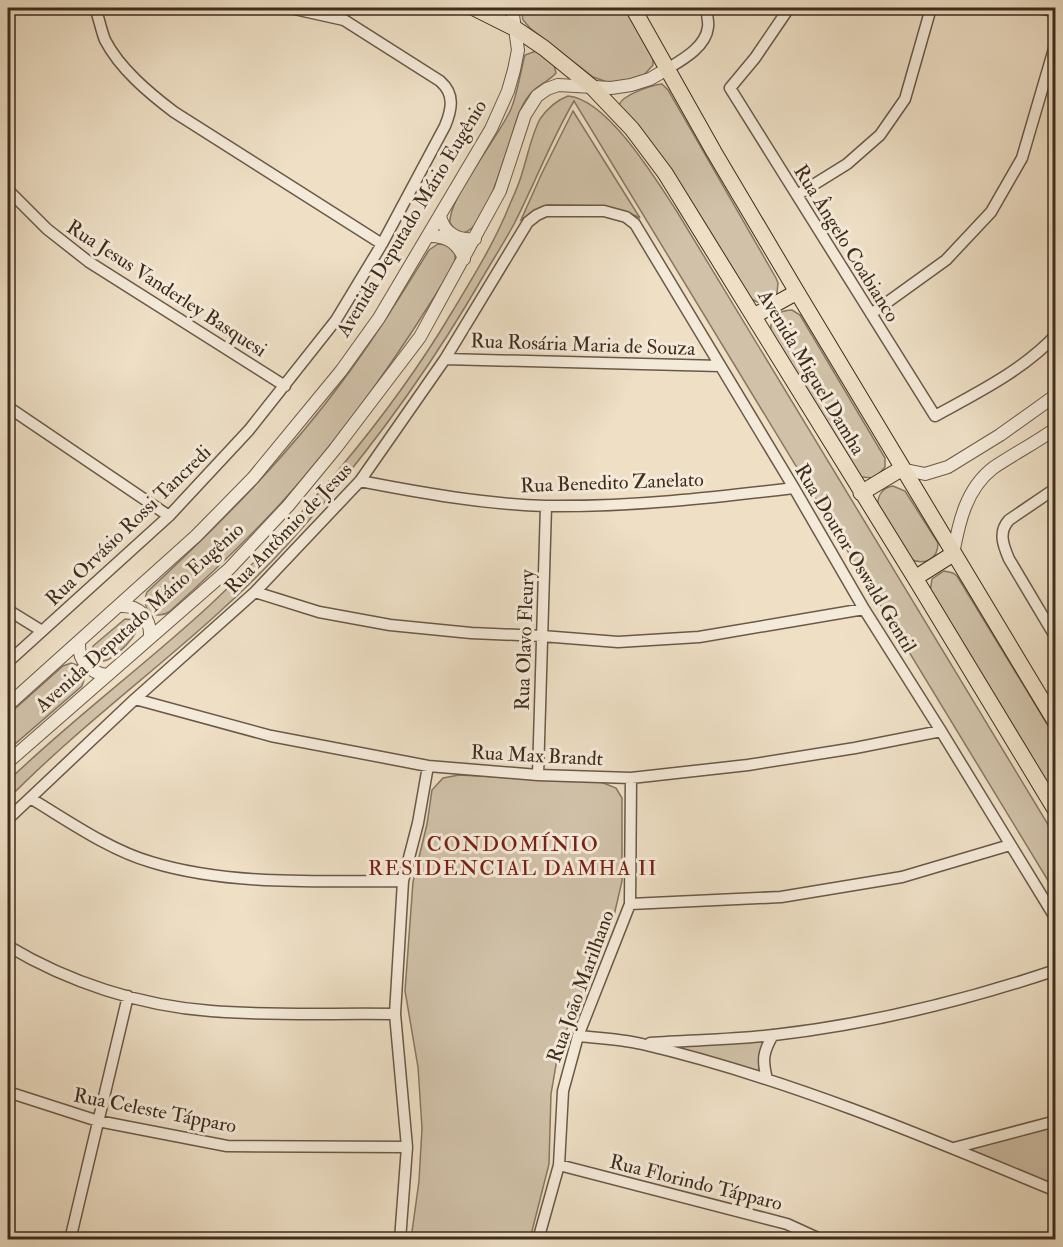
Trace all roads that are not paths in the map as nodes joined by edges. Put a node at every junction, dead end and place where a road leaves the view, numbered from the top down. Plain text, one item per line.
1 (95, 8) edge
2 (290, 8) edge
3 (474, 8) edge
4 (512, 8) edge
5 (633, 8) edge
6 (707, 8) edge
7 (789, 8) edge
8 (931, 8) edge
9 (1040, 8) edge
10 (1056, 12) edge
11 (516, 29) junction
12 (1056, 42) edge
13 (667, 69) junction
14 (591, 87) junction
15 (8, 190) edge
16 (797, 195) junction
17 (537, 215) joint
18 (440, 216) junction
19 (428, 236) junction
20 (475, 239) junction
21 (382, 244) junction
22 (464, 259) junction
23 (797, 292) junction
24 (871, 314) junction
25 (754, 316) junction
26 (1056, 335) edge
27 (445, 359) junction
28 (720, 366) junction
29 (285, 386) junction
30 (1056, 395) edge
31 (8, 407) edge
32 (1056, 428) edge
33 (901, 469) junction
34 (360, 481) junction
35 (794, 488) junction
36 (1056, 489) edge
37 (861, 494) junction
38 (546, 506) junction
39 (169, 516) junction
40 (953, 554) junction
41 (915, 578) junction
42 (255, 592) junction
43 (120, 606) junction
44 (864, 609) junction
45 (8, 610) edge
46 (42, 631) junction
47 (542, 636) junction
48 (150, 637) junction
49 (1056, 638) edge
50 (79, 642) junction
51 (8, 662) edge
52 (107, 675) junction
53 (135, 699) junction
54 (8, 705) edge
55 (1056, 723) edge
56 (941, 731) junction
57 (8, 762) edge
58 (428, 766) junction
59 (538, 775) junction
60 (631, 778) junction
61 (30, 798) junction
62 (1056, 811) edge
63 (8, 819) edge
64 (1010, 845) junction
65 (403, 881) junction
66 (630, 904) junction
67 (1056, 919) edge
68 (8, 946) edge
69 (1056, 970) edge
70 (128, 996) junction
71 (395, 1014) junction
72 (774, 1035) junction
73 (578, 1036) junction
74 (640, 1043) junction
75 (767, 1079) junction
76 (8, 1092) edge
77 (99, 1121) junction
78 (1056, 1121) edge
79 (407, 1147) junction
80 (954, 1148) junction
81 (559, 1165) junction
82 (1056, 1191) edge
83 (8, 1237) edge
84 (16, 1239) edge
85 (70, 1239) edge
86 (400, 1239) edge
87 (538, 1239) edge
88 (822, 1239) edge

1 - 21 street
2 - 21 street, Rua Orvásio Rossi Tancredi
3 - 11 main road, Avenida Miguel Damha
4 - 11 street, Avenida Deputado Mário Eugênio
5 - 13 main road, Avenida Miguel Damha
6 - 13 street
7 - 16 street, Rua Ângelo Coabianco
8 - 16 street
9 - 10 street
11 - 14 main road, Avenida Miguel Damha
11 - 18 street, Avenida Deputado Mário Eugênio
12 - 24 street
13 - 14 street, Avenida Deputado Mário Eugênio
13 - 23 main road, Avenida Miguel Damha
14 - 20 street, Avenida Deputado Mário Eugênio
14 - 25 main road, Avenida Miguel Damha
15 - 29 street, Rua Jesus Vanderley Basquesi
16 - 24 street, Rua Ângelo Coabianco
17 - 27 street, Rua Antômio de Jesus
17 - 28 street, Rua Doutor Oswald Gentil
18 - 19 street, Avenida Deputado Mário Eugênio
18 - 20 street
19 - 22 street
19 - 43 street, Avenida Deputado Mário Eugênio
20 - 22 street, Avenida Deputado Mário Eugênio
21 - 29 street, Rua Orvásio Rossi Tancredi
22 - 48 street, Avenida Deputado Mário Eugênio
23 - 25 main road
23 - 33 main road, Avenida Miguel Damha
24 - 26 street, Rua Ângelo Coabianco
25 - 37 main road, Avenida Miguel Damha
27 - 28 street, Rua Rosária Maria de Souza
27 - 34 street, Rua Antômio de Jesus
28 - 35 street, Rua Doutor Oswald Gentil
29 - 39 street, Rua Orvásio Rossi Tancredi
30 - 33 street
31 - 39 street
32 - 40 street
33 - 37 main road
33 - 40 main road, Avenida Miguel Damha
34 - 38 street, Rua Benedito Zanelato
34 - 42 street, Rua Antômio de Jesus
35 - 38 street, Rua Benedito Zanelato
35 - 44 street, Rua Doutor Oswald Gentil
36 - 49 street
37 - 41 main road, Avenida Miguel Damha
38 - 47 street, Rua Olavo Fleury
39 - 46 street, Rua Orvásio Rossi Tancredi
40 - 41 main road
40 - 55 main road, Avenida Miguel Damha
41 - 62 main road, Avenida Miguel Damha
42 - 47 street
42 - 53 street, Rua Antômio de Jesus
43 - 48 street
43 - 50 street, Avenida Deputado Mário Eugênio
44 - 47 street
44 - 56 street, Rua Doutor Oswald Gentil
45 - 46 street
46 - 51 street, Rua Orvásio Rossi Tancredi
47 - 59 street, Rua Olavo Fleury
48 - 52 street, Avenida Deputado Mário Eugênio
50 - 52 street
50 - 54 street, Avenida Deputado Mário Eugênio
52 - 57 street, Avenida Deputado Mário Eugênio
53 - 58 street, Rua Max Brandt
53 - 61 street, Rua Antômio de Jesus
56 - 60 street, Rua Max Brandt
56 - 64 street, Rua Doutor Oswald Gentil
58 - 59 street, Rua Max Brandt
58 - 65 street
59 - 60 street, Rua Max Brandt
60 - 66 street, Rua João Marilhano
61 - 63 street, Rua Antômio de Jesus
61 - 65 street
64 - 66 street
64 - 67 street, Rua Doutor Oswald Gentil
65 - 71 street
66 - 73 street, Rua João Marilhano
68 - 70 street
69 - 72 street
70 - 71 street
70 - 77 street
71 - 79 street
72 - 74 street
72 - 75 street
73 - 74 street
73 - 81 street, Rua João Marilhano
74 - 75 street
75 - 80 street
76 - 77 street, Rua Celeste Tápparo
77 - 79 street, Rua Celeste Tápparo
77 - 85 street
78 - 80 street
79 - 86 street
80 - 82 street
81 - 87 street, Rua João Marilhano
81 - 88 street, Rua Florindo Tápparo
83 - 84 street

